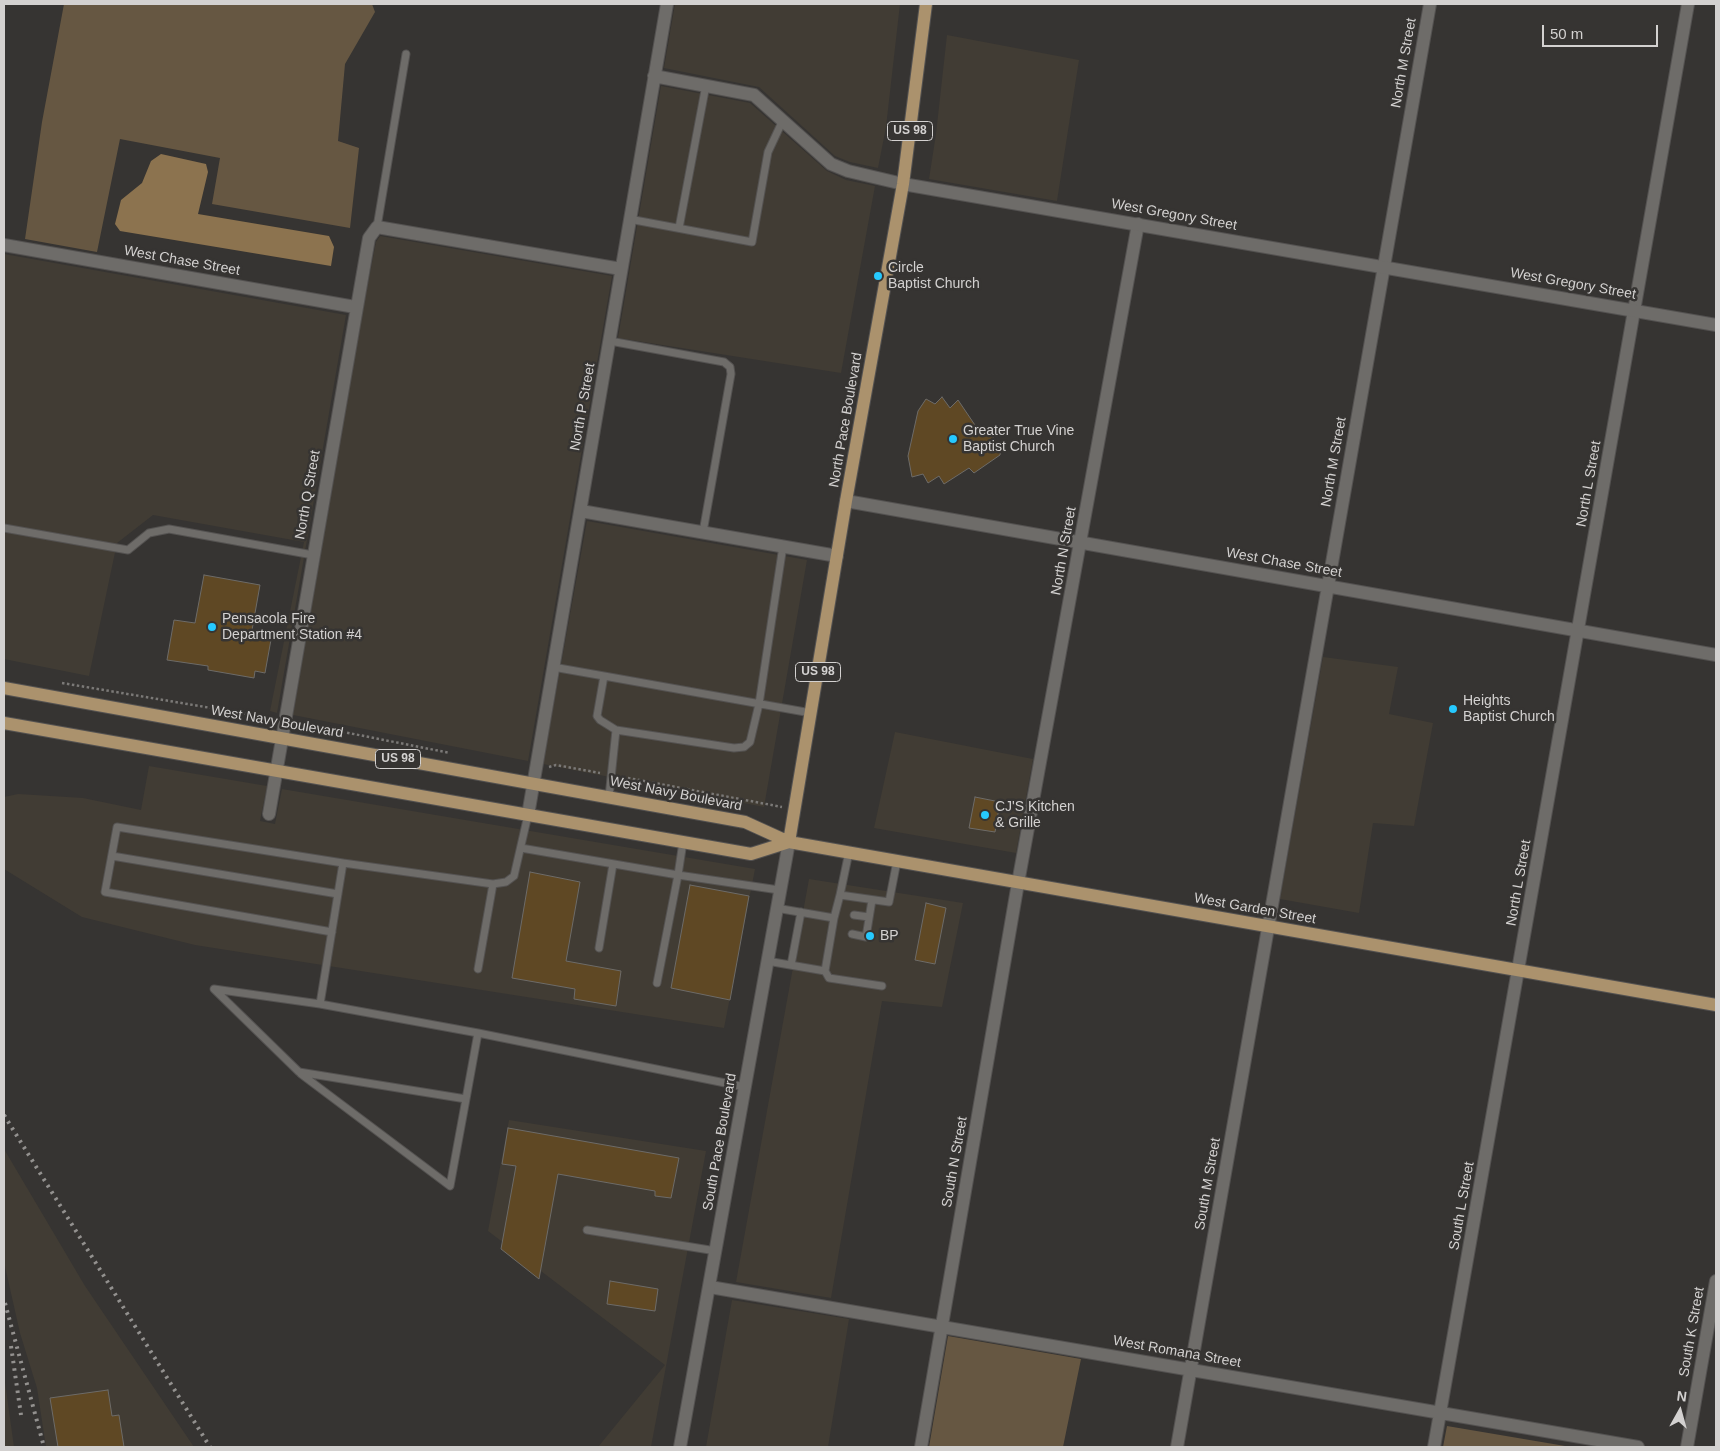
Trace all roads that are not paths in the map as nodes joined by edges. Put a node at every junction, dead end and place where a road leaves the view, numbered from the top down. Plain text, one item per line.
1 (667, 4) edge
2 (926, 4) edge
3 (1430, 4) edge
4 (1688, 4) edge
5 (406, 54) dead end
6 (654, 76) junction
7 (706, 85) junction
8 (783, 120) junction
9 (903, 184) junction
10 (630, 219) junction
11 (1138, 224) junction
12 (377, 227) junction
13 (678, 228) junction
14 (4, 245) edge
15 (1384, 266) junction
16 (621, 269) junction
17 (355, 307) junction
18 (1635, 310) junction
19 (1716, 324) edge
20 (610, 341) junction
21 (846, 501) junction
22 (581, 511) junction
23 (4, 528) edge
24 (703, 532) junction
25 (1080, 543) junction
26 (783, 546) junction
27 (312, 555) junction
28 (837, 556) junction
29 (1328, 586) junction
30 (1579, 630) junction
31 (1716, 655) edge
32 (553, 667) junction
33 (604, 676) junction
34 (4, 688) edge
35 (759, 704) junction
36 (811, 713) junction
37 (4, 723) edge
38 (616, 730) junction
39 (282, 738) junction
40 (277, 771) junction
41 (532, 783) junction
42 (609, 797) junction
43 (269, 814) dead end
44 (528, 815) junction
45 (683, 842) junction
46 (789, 842) junction
47 (521, 848) junction
48 (849, 852) junction
49 (112, 856) junction
50 (896, 861) junction
51 (343, 863) junction
52 (613, 864) junction
53 (678, 875) junction
54 (1018, 883) junction
55 (493, 884) junction
56 (779, 890) junction
57 (338, 894) junction
58 (840, 895) junction
59 (872, 900) junction
60 (776, 908) junction
61 (801, 912) junction
62 (836, 914) junction
63 (854, 915) dead end
64 (870, 917) junction
65 (1268, 926) junction
66 (332, 932) junction
67 (852, 934) dead end
68 (599, 948) dead end
69 (767, 961) junction
70 (791, 965) junction
71 (478, 969) dead end
72 (1519, 970) junction
73 (825, 971) junction
74 (657, 983) dead end
75 (882, 986) dead end
76 (320, 1004) junction
77 (1716, 1005) edge
78 (478, 1033) junction
79 (299, 1072) junction
80 (745, 1087) junction
81 (466, 1099) junction
82 (587, 1230) dead end
83 (716, 1251) junction
84 (1716, 1281) edge
85 (710, 1287) junction
86 (942, 1326) junction
87 (1191, 1369) junction
88 (1440, 1413) junction
89 (680, 1447) edge
90 (921, 1447) edge
91 (1177, 1447) edge
92 (1434, 1447) edge
93 (1638, 1447) edge
94 (1687, 1447) edge

1 - 6 street, North P Street
2 - 9 main road, North Pace Boulevard / US 98
3 - 15 street, North M Street
4 - 18 street, North L Street
5 - 12 lane
6 - 7 street, West Gregory Street
6 - 10 street, North P Street
7 - 8 street, West Gregory Street
7 - 13 lane
8 - 9 street, West Gregory Street
8 - 13 lane
9 - 11 street, West Gregory Street
9 - 21 main road, North Pace Boulevard / US 98
10 - 13 lane
10 - 16 street, North P Street
11 - 15 street, West Gregory Street
11 - 25 street, North N Street
12 - 16 street
12 - 17 street, North Q Street
14 - 17 street, West Chase Street
15 - 18 street, West Gregory Street
15 - 29 street, North M Street
16 - 20 street, North P Street
17 - 27 street, North Q Street
18 - 19 street, West Gregory Street
18 - 30 street, North L Street
20 - 22 street, North P Street
20 - 24 lane
21 - 25 street, West Chase Street
21 - 28 main road, North Pace Boulevard / US 98
22 - 24 street
22 - 32 street, North P Street
23 - 27 lane
24 - 26 street
25 - 29 street, West Chase Street
25 - 54 street, North N Street
26 - 28 street
26 - 35 lane
27 - 39 street, North Q Street
28 - 36 main road, North Pace Boulevard / US 98
29 - 30 street, West Chase Street
29 - 65 street, North M Street
30 - 31 street, West Chase Street
30 - 72 street, North L Street
32 - 33 lane
32 - 41 street, North P Street
33 - 35 lane
33 - 38 lane
34 - 39 main road, West Navy Boulevard / US 98
35 - 36 lane
35 - 38 lane
36 - 46 main road, North Pace Boulevard / US 98
37 - 40 main road, US 98
38 - 42 lane
39 - 40 street, North Q Street
39 - 41 main road, West Navy Boulevard / US 98
40 - 43 street, North Q Street
40 - 44 main road, US 98
41 - 42 main road, West Navy Boulevard / US 98
41 - 44 street, North P Street
42 - 46 main road, West Navy Boulevard / US 98
44 - 45 main road, US 98
44 - 47 lane
45 - 46 main road, US 98
45 - 53 lane
46 - 48 main road, West Garden Street
46 - 56 street, South Pace Boulevard
47 - 52 lane
47 - 55 lane
48 - 50 main road, West Garden Street
48 - 58 lane
49 - 51 lane
49 - 57 lane
49 - 66 lane
50 - 54 main road, West Garden Street
50 - 59 lane
51 - 55 lane
51 - 57 lane
52 - 53 lane
52 - 68 lane
53 - 56 lane
53 - 74 lane
54 - 65 main road, West Garden Street
54 - 86 street, South N Street
55 - 71 lane
56 - 60 street, South Pace Boulevard
57 - 66 lane
58 - 59 lane
58 - 62 lane
59 - 64 lane
60 - 61 lane
60 - 69 street, South Pace Boulevard
61 - 62 lane
61 - 70 lane
62 - 73 lane
63 - 64 lane
64 - 67 lane
65 - 72 main road, West Garden Street
65 - 87 street, South M Street
66 - 76 lane
69 - 70 lane
69 - 80 street, South Pace Boulevard
70 - 73 lane
72 - 77 main road, West Garden Street
72 - 88 street, South L Street
73 - 75 lane
76 - 78 lane
76 - 79 lane
78 - 80 lane
78 - 81 lane
79 - 81 lane
79 - 81 lane
80 - 83 street, South Pace Boulevard
82 - 83 lane
83 - 85 street, South Pace Boulevard
84 - 94 street, South K Street
85 - 86 street, West Romana Street
85 - 89 street, South Pace Boulevard
86 - 87 street, West Romana Street
86 - 90 street, South N Street
87 - 88 street, West Romana Street
87 - 91 street, South M Street
88 - 92 street, South L Street
88 - 93 street, West Romana Street

